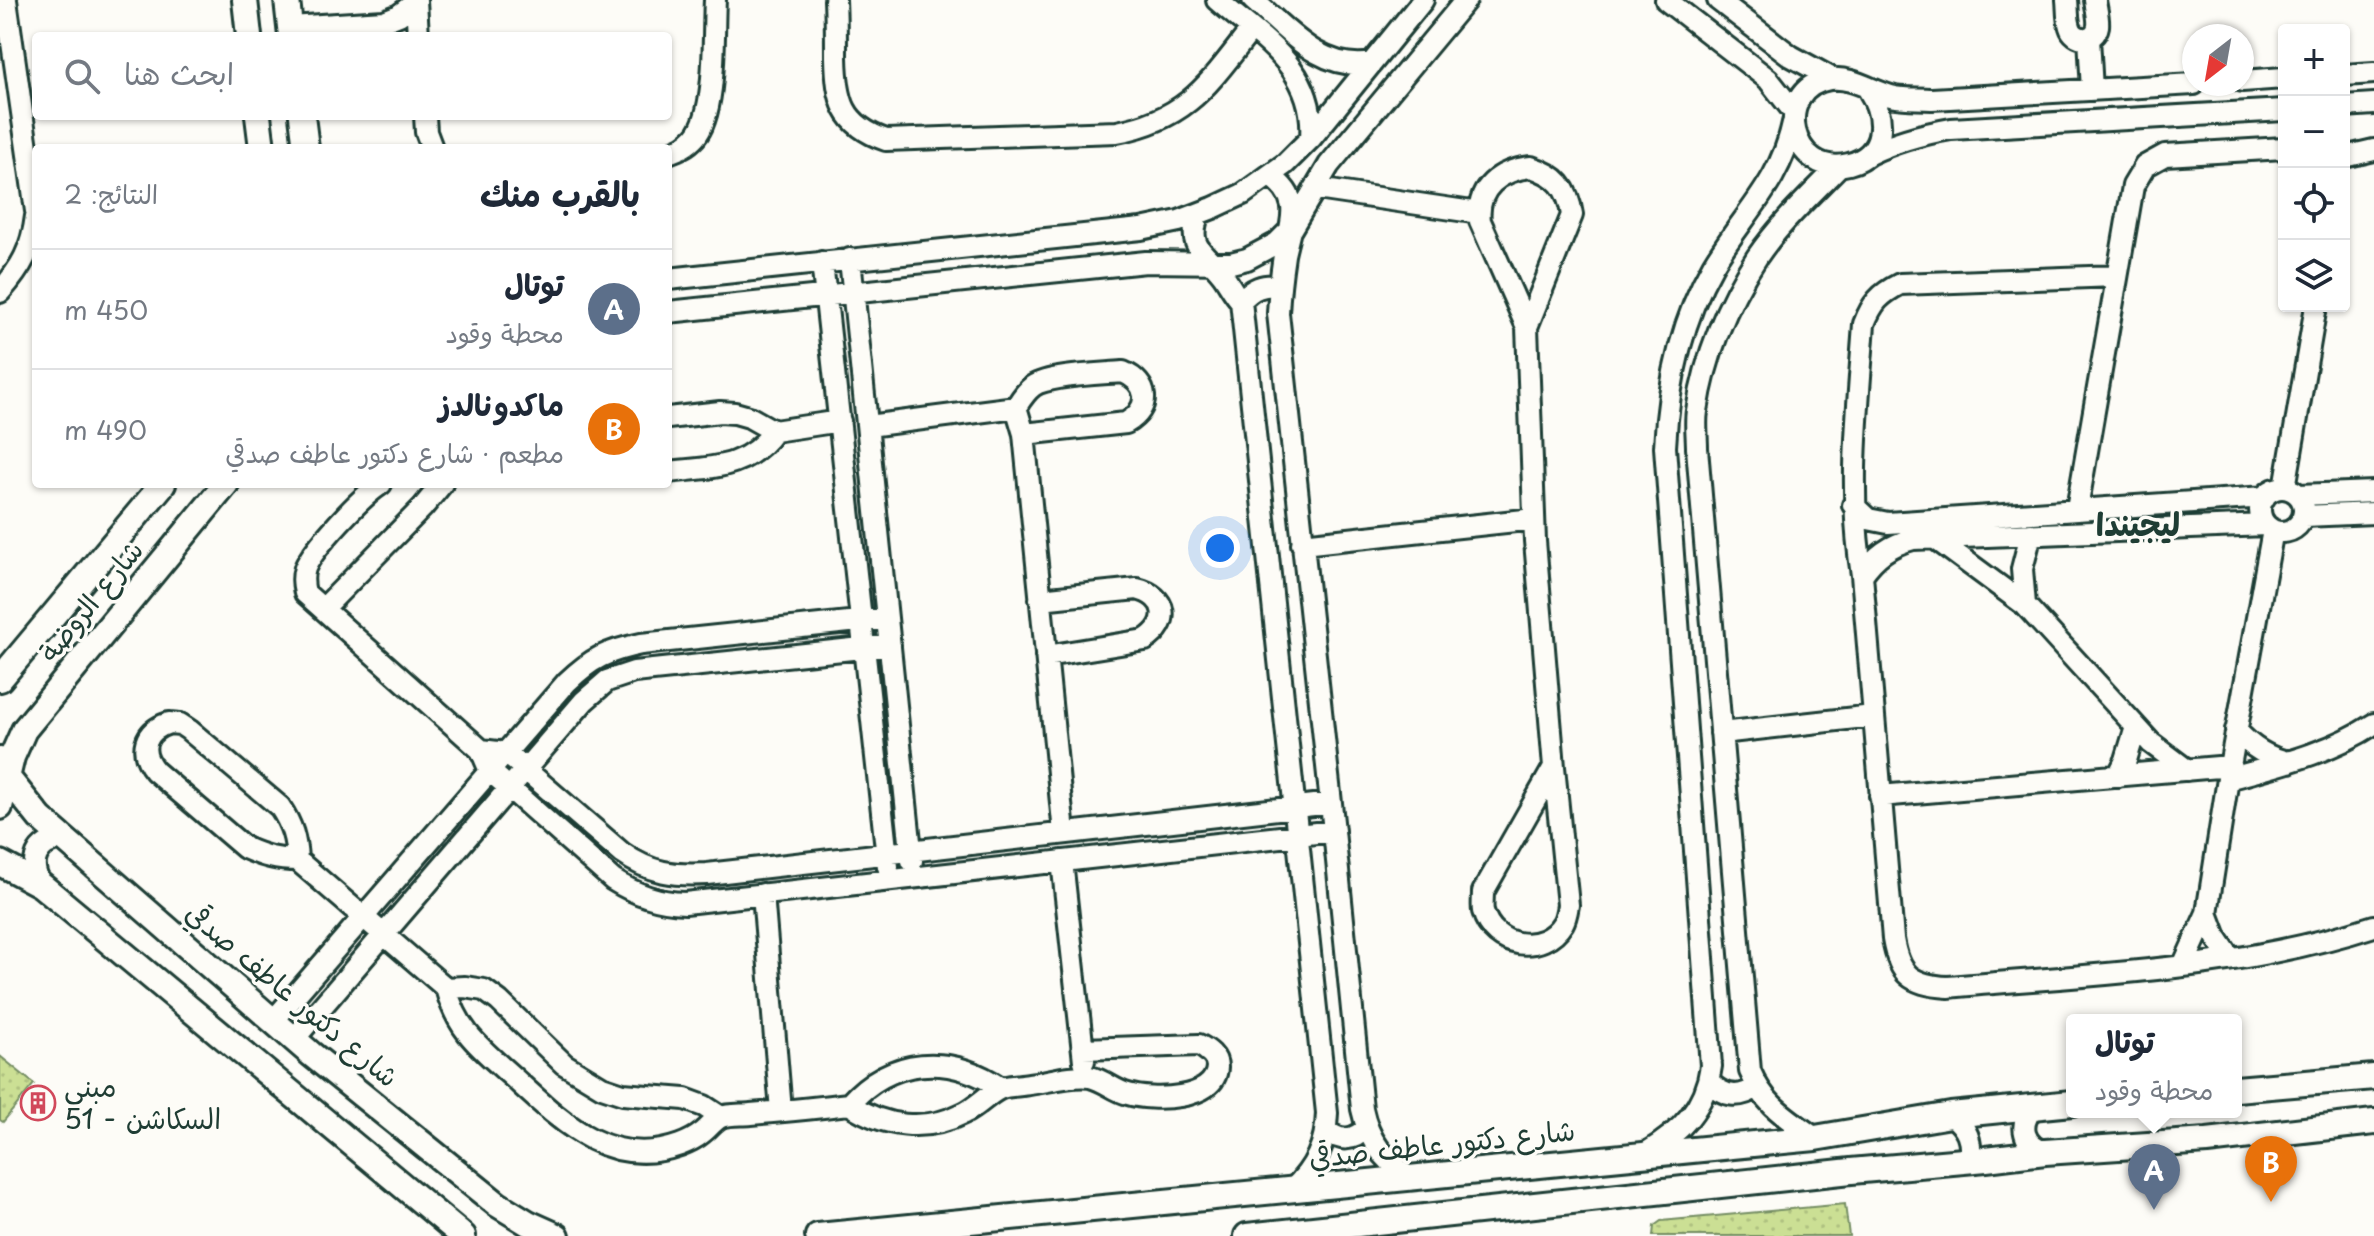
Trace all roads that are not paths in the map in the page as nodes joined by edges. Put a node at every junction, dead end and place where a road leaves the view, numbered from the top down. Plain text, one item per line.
1 (6, 0) edge
2 (245, 0) edge
3 (287, 0) edge
4 (715, 0) edge
5 (835, 0) edge
6 (1217, 0) edge
7 (1253, 0) edge
8 (1423, 0) edge
9 (1466, 0) edge
10 (1666, 0) edge
11 (1718, 0) edge
12 (2067, 0) edge
13 (2095, 0) edge
14 (416, 1) edge
15 (1251, 30) junction
16 (1288, 30) junction
17 (291, 31) edge
18 (249, 32) edge
19 (418, 32) edge
20 (2089, 38) junction
21 (1273, 48) junction
22 (1372, 63) junction
23 (2374, 73) edge
24 (2350, 75) edge
25 (2278, 78) edge
26 (1833, 79) junction
27 (2254, 80) edge
28 (2182, 85) edge
29 (27, 88) edge
30 (1868, 89) junction
31 (2092, 90) junction
32 (2374, 104) edge
33 (2350, 106) edge
34 (2278, 110) edge
35 (1794, 118) junction
36 (258, 120) edge
37 (302, 120) edge
38 (425, 120) edge
39 (1311, 138) junction
40 (262, 144) edge
41 (306, 144) edge
42 (430, 144) edge
43 (2278, 148) edge
44 (2374, 150) edge
45 (672, 152) edge
46 (1865, 156) junction
47 (2350, 156) edge
48 (32, 158) edge
49 (1839, 166) junction
50 (1270, 176) junction
51 (1317, 189) junction
52 (1479, 213) junction
53 (1198, 215) junction
54 (1291, 229) junction
55 (32, 242) edge
56 (850, 259) junction
57 (822, 262) junction
58 (1214, 264) junction
59 (2116, 276) junction
60 (672, 279) edge
61 (1279, 286) junction
62 (0, 292) edge
63 (854, 293) junction
64 (826, 296) junction
65 (1241, 301) junction
66 (672, 312) edge
67 (2315, 312) edge
68 (1527, 327) junction
69 (1016, 407) junction
70 (672, 418) edge
71 (840, 421) junction
72 (868, 426) junction
73 (774, 431) junction
74 (1024, 434) junction
75 (672, 472) edge
76 (160, 488) edge
77 (223, 488) edge
78 (376, 488) edge
79 (439, 488) edge
80 (2292, 492) junction
81 (2374, 492) edge
82 (2265, 497) junction
83 (1853, 505) junction
84 (2077, 509) junction
85 (2374, 513) edge
86 (2304, 516) junction
87 (1534, 519) junction
88 (2270, 528) junction
89 (1919, 532) junction
90 (2031, 534) junction
91 (1302, 544) junction
92 (1862, 575) junction
93 (1040, 599) junction
94 (2025, 605) junction
95 (323, 609) junction
96 (887, 618) junction
97 (861, 620) junction
98 (890, 645) junction
99 (864, 648) junction
100 (1046, 656) junction
101 (2, 672) edge
102 (1873, 716) junction
103 (2374, 724) edge
104 (2136, 727) junction
105 (2236, 730) junction
106 (1721, 733) junction
107 (481, 750) junction
108 (506, 753) junction
109 (2289, 762) junction
110 (1554, 767) junction
111 (4, 769) edge
112 (525, 770) junction
113 (2187, 770) junction
114 (490, 771) junction
115 (2229, 773) junction
116 (2118, 776) junction
117 (509, 788) junction
118 (1880, 796) junction
119 (1331, 803) junction
120 (0, 807) edge
121 (1294, 807) junction
122 (1334, 831) junction
123 (1064, 833) junction
124 (1297, 835) junction
125 (62, 839) junction
126 (911, 851) junction
127 (886, 853) junction
128 (297, 860) junction
129 (1062, 861) junction
130 (0, 863) edge
131 (914, 877) junction
132 (889, 880) junction
133 (41, 885) junction
134 (763, 894) junction
135 (2207, 913) junction
136 (363, 917) junction
137 (2374, 926) edge
138 (383, 935) junction
139 (2231, 959) junction
140 (2183, 966) junction
141 (446, 988) junction
142 (273, 1021) junction
143 (294, 1039) junction
144 (1083, 1049) junction
145 (1086, 1077) junction
146 (2374, 1077) edge
147 (1709, 1081) junction
148 (1757, 1087) junction
149 (1001, 1088) junction
150 (2242, 1088) edge
151 (849, 1104) junction
152 (2066, 1104) edge
153 (2033, 1108) junction
154 (781, 1111) junction
155 (1951, 1115) junction
156 (721, 1117) junction
157 (2374, 1122) edge
158 (1366, 1128) junction
159 (1326, 1130) junction
160 (1815, 1138) junction
161 (2045, 1152) junction
162 (1646, 1153) junction
163 (1969, 1161) junction
164 (1409, 1178) junction
165 (1292, 1190) junction
166 (908, 1231) edge
167 (829, 1235) edge
168 (463, 1236) edge
169 (557, 1236) edge
170 (1247, 1236) edge

1 - 29 street
2 - 18 street
3 - 17 street
4 - 45 street
5 - 15 street
6 - 15 street
7 - 16 street
8 - 22 street
9 - 51 street
10 - 35 street
11 - 26 street
12 - 20 street
13 - 20 street
14 - 17 street
14 - 19 street
15 - 21 street
16 - 21 street
16 - 22 street
20 - 31 street
21 - 39 street
22 - 39 street
23 - 24 street
25 - 27 street
26 - 30 street
26 - 35 street
28 - 31 street
29 - 48 street
30 - 31 street
30 - 46 street
32 - 33 street
34 - 46 street
35 - 49 street
35 - 147 street
36 - 40 street
37 - 41 street
38 - 42 street
39 - 50 street
43 - 59 street
44 - 47 street
46 - 49 street
49 - 106 street
50 - 53 street
50 - 54 street
51 - 52 street
51 - 54 street
52 - 68 street
52 - 68 street
53 - 56 street
53 - 58 street
54 - 58 street
54 - 61 street
55 - 62 street
56 - 57 street
56 - 63 street
57 - 60 street
57 - 64 street
58 - 63 street
58 - 65 street
59 - 83 street
59 - 84 street
61 - 65 street
61 - 91 street
63 - 64 street
63 - 72 street
64 - 66 street
64 - 71 street
65 - 121 street
67 - 80 street
68 - 87 street
69 - 72 street
69 - 74 street
69 - 74 street
70 - 73 street
71 - 73 street
71 - 97 street
72 - 96 street
73 - 75 street
74 - 93 street
76 - 101 street, شارع الروضة
77 - 111 street, شارع الروضة
78 - 95 street
79 - 95 street
80 - 81 street
80 - 82 street
80 - 86 street
82 - 84 street
82 - 88 street
83 - 89 street
83 - 92 street
84 - 89 street
85 - 86 street
86 - 88 street
87 - 91 street
87 - 110 street
88 - 90 street
88 - 105 street
89 - 90 street
89 - 92 street
89 - 94 street
90 - 94 street
91 - 119 street
92 - 102 street
93 - 100 street
93 - 100 street
94 - 104 street
95 - 107 street
96 - 97 street
96 - 98 street
97 - 99 street
97 - 108 street
98 - 99 street
98 - 126 street
99 - 112 street
99 - 127 street
100 - 123 street
102 - 106 street
102 - 118 street
103 - 109 street
104 - 113 street
104 - 116 street
105 - 109 street
105 - 115 street
106 - 148 street
107 - 108 street
107 - 114 street
108 - 112 street
108 - 114 street
109 - 115 street
110 - 110 street
111 - 120 street, شارع الروضة
111 - 125 street, شارع دكتور عاطف صدقي
112 - 117 street
112 - 127 street
113 - 115 street
113 - 116 street
114 - 117 street
114 - 136 street
115 - 135 street
116 - 118 street
117 - 134 street
117 - 138 street
118 - 140 street
119 - 121 street
119 - 122 street
121 - 123 street
121 - 124 street
122 - 124 street
122 - 158 street
123 - 126 street
124 - 129 street
124 - 159 street
125 - 133 street
125 - 142 street, شارع دكتور عاطف صدقي
126 - 127 street
126 - 131 street
127 - 132 street
128 - 128 street
128 - 136 street
129 - 131 street
129 - 144 street
130 - 133 street
131 - 132 street
132 - 134 street
133 - 168 street
134 - 154 street
135 - 139 street
135 - 140 street
136 - 138 street
136 - 142 street
137 - 139 street
138 - 141 street
138 - 143 street
139 - 140 street
141 - 156 street
141 - 156 street
142 - 143 street, شارع دكتور عاطف صدقي
143 - 169 street, شارع دكتور عاطف صدقي
144 - 145 street
144 - 145 street
145 - 149 street
146 - 150 street
147 - 148 street
147 - 162 street
148 - 160 street
149 - 151 street
149 - 151 street
151 - 154 street
152 - 153 street, شارع دكتور عاطف صدقي
153 - 155 street, شارع دكتور عاطف صدقي
153 - 161 street
154 - 156 street
155 - 160 street, شارع دكتور عاطف صدقي
155 - 163 street
157 - 161 street
158 - 159 street
158 - 164 street
159 - 165 street
160 - 162 street, شارع دكتور عاطف صدقي
161 - 163 street
162 - 164 street, شارع دكتور عاطف صدقي
163 - 170 street
164 - 165 street, شارع دكتور عاطف صدقي
165 - 166 street, شارع دكتور عاطف صدقي
166 - 167 street, شارع دكتور عاطف صدقي

